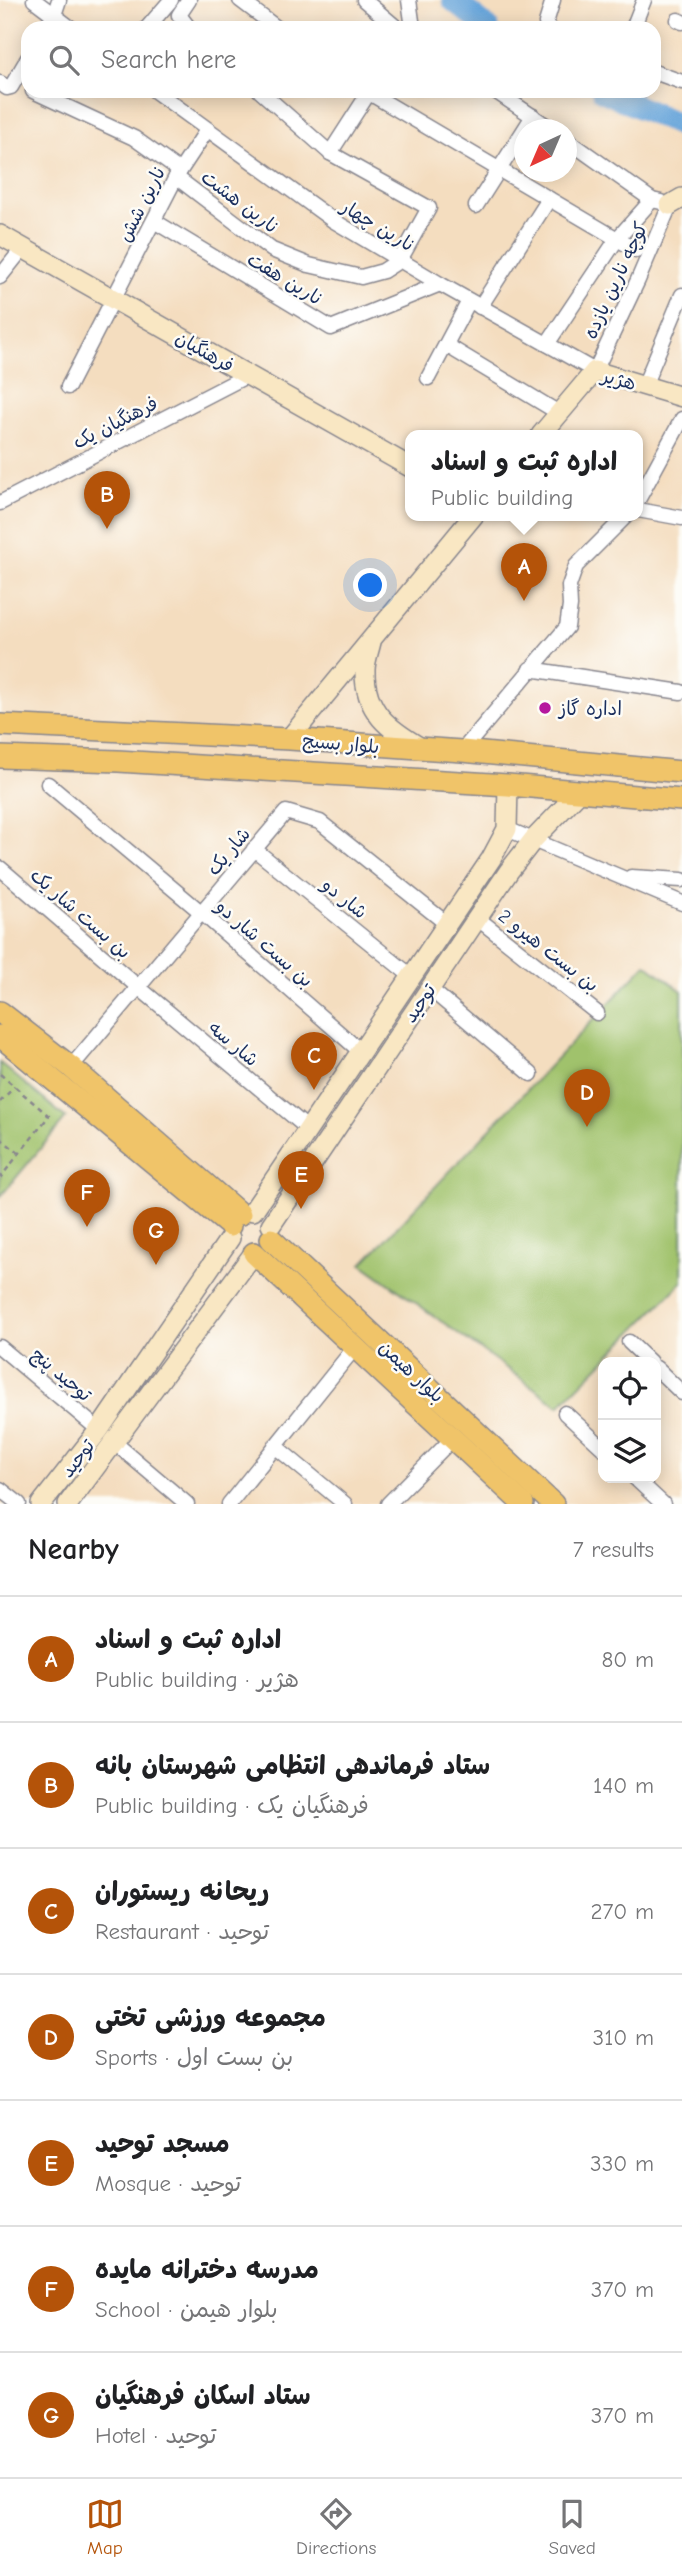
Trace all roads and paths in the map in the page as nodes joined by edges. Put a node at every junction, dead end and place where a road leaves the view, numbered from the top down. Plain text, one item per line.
1 (34, 0) edge
2 (59, 0) edge
3 (171, 0) edge
4 (189, 0) edge
5 (240, 0) edge
6 (364, 0) edge
7 (408, 0) edge
8 (553, 0) edge
9 (644, 0) edge
10 (180, 15) junction
11 (49, 21) edge
12 (50, 21) edge
13 (153, 21) edge
14 (184, 21) edge
15 (268, 21) edge
16 (389, 21) edge
17 (412, 21) edge
18 (548, 21) edge
19 (636, 21) edge
20 (21, 67) edge
21 (661, 74) edge
22 (682, 82) edge
23 (8, 85) edge
24 (48, 98) edge
25 (164, 98) edge
26 (268, 98) edge
27 (364, 98) edge
28 (378, 98) edge
29 (506, 98) edge
30 (533, 116) junction
31 (537, 119) edge
32 (207, 130) junction
33 (577, 146) edge
34 (330, 153) junction
35 (497, 170) junction
36 (178, 174) junction
37 (549, 199) junction
38 (672, 202) edge
39 (476, 206) dead end
40 (154, 221) junction
41 (0, 234) edge
42 (617, 239) junction
43 (23, 248) junction
44 (636, 250) dead end
45 (400, 260) junction
46 (0, 277) edge
47 (440, 284) junction
48 (682, 295) edge
49 (113, 299) junction
50 (475, 304) junction
51 (547, 344) junction
52 (446, 345) junction
53 (595, 371) junction
54 (248, 375) junction
55 (428, 378) dead end
56 (644, 386) junction
57 (68, 387) dead end
58 (682, 397) edge
59 (559, 413) junction
60 (682, 419) edge
61 (545, 430) edge
62 (405, 464) edge
63 (643, 491) edge
64 (0, 503) edge
65 (643, 511) edge
66 (682, 518) edge
67 (464, 521) edge
68 (620, 521) edge
69 (372, 638) junction
70 (530, 669) junction
71 (681, 692) edge
72 (0, 725) edge
73 (120, 732) junction
74 (289, 739) junction
75 (424, 750) junction
76 (463, 751) junction
77 (0, 757) edge
78 (118, 761) junction
79 (682, 772) edge
80 (48, 783) dead end
81 (508, 785) junction
82 (580, 791) junction
83 (682, 800) edge
84 (507, 829) junction
85 (533, 840) junction
86 (254, 849) junction
87 (0, 868) edge
88 (621, 877) junction
89 (682, 880) edge
90 (682, 903) edge
91 (202, 913) junction
92 (477, 918) junction
93 (447, 924) junction
94 (411, 976) junction
95 (137, 986) junction
96 (429, 988) junction
97 (597, 1013) dead end
98 (4, 1020) edge
99 (360, 1051) junction
100 (71, 1067) junction
101 (0, 1074) edge
102 (531, 1074) dead end
103 (15, 1086) junction
104 (0, 1102) edge
105 (307, 1128) junction
106 (0, 1139) edge
107 (20, 1154) junction
108 (0, 1178) edge
109 (273, 1182) junction
110 (290, 1193) junction
111 (238, 1222) junction
112 (271, 1232) junction
113 (254, 1253) junction
114 (363, 1338) junction
115 (629, 1342) dead end
116 (0, 1347) edge
117 (645, 1357) edge
118 (661, 1373) edge
119 (682, 1393) edge
120 (565, 1413) dead end
121 (99, 1430) junction
122 (460, 1430) junction
123 (115, 1443) junction
124 (598, 1443) edge
125 (275, 1446) junction
126 (640, 1483) edge
127 (0, 1489) edge
128 (19, 1504) edge
129 (41, 1504) edge
130 (68, 1504) edge
131 (187, 1504) edge
132 (229, 1504) edge
133 (345, 1504) edge
134 (388, 1504) edge
135 (523, 1504) edge
136 (553, 1504) edge
137 (663, 1504) edge

1 - 11 street
2 - 12 street
3 - 10 street
3 - 13 street
4 - 10 street
5 - 15 street
6 - 16 street
7 - 17 street
8 - 18 street
9 - 19 street
10 - 14 street
20 - 23 street
21 - 22 street
24 - 36 street, نارین هشت
25 - 32 street, نارین چهار
26 - 34 street
27 - 34 street
28 - 35 street
29 - 30 street
30 - 31 street
30 - 35 street
32 - 36 street, نارین شش
32 - 45 street, نارین چهار
33 - 38 street
34 - 45 street
35 - 37 street
35 - 39 street
36 - 40 street, نارین شش
36 - 45 street, نارین هشت
37 - 42 street
37 - 50 street
38 - 42 street
38 - 53 street, کوچه نارین یازده
40 - 47 street, نارین هفت
40 - 49 street, نارین شش
41 - 43 street, فرهنگیان
42 - 44 street
42 - 51 street
43 - 46 street
43 - 49 street, فرهنگیان
45 - 47 street, نارین چهار
47 - 50 street, نارین چهار
48 - 56 street
49 - 54 street, فرهنگیان
49 - 57 street, نارین شش
50 - 51 street, نارین چهار
50 - 52 street
51 - 53 street, نارین چهار
52 - 55 street
52 - 59 street
53 - 56 street, هژیر
53 - 59 street, هژیر
54 - 62 street, فرهنگیان
54 - 64 street, فرهنگیان یک
56 - 58 street, هژیر
59 - 61 street, هژیر
60 - 63 street
65 - 66 street
67 - 69 street
68 - 70 street
69 - 74 street
69 - 75 street
70 - 71 street
70 - 76 street
72 - 73 main road, بلوار بسیج
73 - 74 main road, بلوار بسیج
73 - 78 main road
74 - 75 main road, بلوار بسیج
75 - 76 main road, بلوار بسیج
76 - 79 main road, بلوار بسیج
77 - 78 main road, بلوار بسیج
78 - 81 main road, بلوار بسیج
80 - 91 street, بن بست شار دو
81 - 82 main road, بلوار بسیج
81 - 84 street, توحید
82 - 83 main road, بلوار بسیج
82 - 85 street, توحید
84 - 85 street
84 - 93 street, توحید
85 - 88 street
85 - 92 street, توحید
86 - 91 street, شار یک
86 - 93 street, شار یک
86 - 94 street, شار دو
87 - 95 street, بن بست شار یک
88 - 89 street
88 - 90 street
91 - 95 street, شار یک
91 - 99 street, بن بست شار دو
92 - 96 street, توحید
92 - 97 street, بن بست هیرو 2
93 - 94 street, توحید
94 - 99 street, توحید
95 - 100 street, شار یک
95 - 105 street, شار سه
96 - 102 street
96 - 110 street, توحید
98 - 100 main road
98 - 111 main road
99 - 105 street, توحید
100 - 111 main road
101 - 103 path
103 - 104 path
103 - 107 path
105 - 109 street, توحید
106 - 107 path
107 - 108 path
109 - 110 street
109 - 111 street, توحید
110 - 112 street, توحید
111 - 112 street
111 - 113 street
111 - 121 street, توحید
112 - 113 street, توحید
112 - 114 main road, بلوار هیمن
113 - 114 main road, بلوار هیمن
113 - 123 street, توحید
114 - 122 main road, بلوار هیمن
114 - 125 street
115 - 117 street
116 - 121 street, توحید پنج
118 - 119 street
120 - 124 street
121 - 123 street
121 - 129 street, توحید
122 - 134 street
122 - 135 main road, بلوار هیمن
122 - 136 main road, بلوار هیمن
123 - 130 street, توحید
123 - 131 street
125 - 132 street
125 - 133 street
126 - 137 street
127 - 128 street

